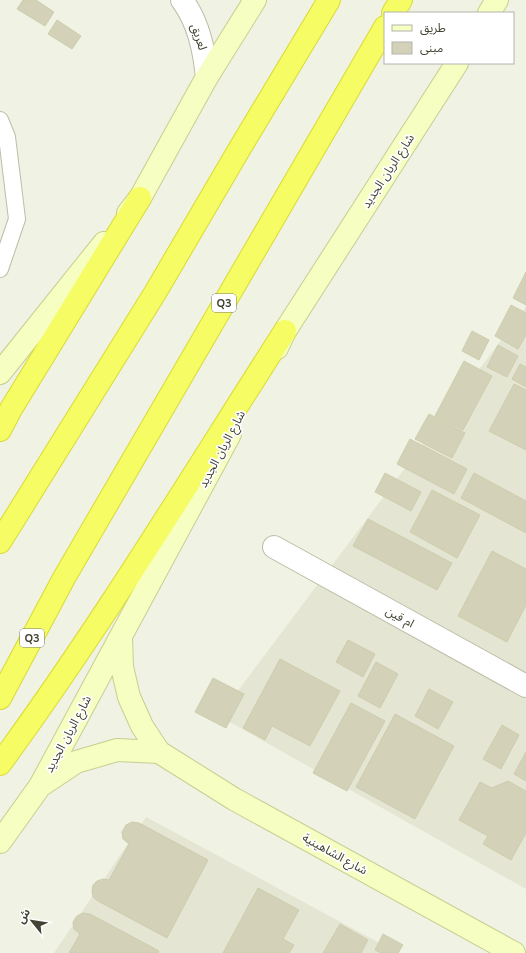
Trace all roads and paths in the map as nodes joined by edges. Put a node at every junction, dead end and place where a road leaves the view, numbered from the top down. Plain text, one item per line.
1 (182, 0) edge
2 (255, 0) edge
3 (330, 0) edge
4 (401, 0) edge
5 (497, 0) edge
6 (394, 12) edge
7 (490, 12) edge
8 (384, 29) edge
9 (456, 64) edge
10 (207, 77) junction
11 (0, 120) edge
12 (140, 198) junction
13 (0, 269) edge
14 (285, 331) junction
15 (0, 373) edge
16 (0, 430) edge
17 (0, 542) edge
18 (274, 547) dead end
19 (121, 636) junction
20 (524, 680) edge
21 (0, 698) edge
22 (159, 752) junction
23 (0, 764) edge
24 (40, 786) junction
25 (0, 842) edge
26 (514, 953) edge

1 - 10 street, لعريق
2 - 10 street
3 - 17 highway
4 - 6 highway
5 - 7 street
8 - 21 highway, Q3
9 - 14 street, شارع الريان الجديد
10 - 12 street
11 - 13 lane
12 - 15 street
12 - 16 highway
14 - 19 street, شارع الريان الجديد
14 - 23 highway
18 - 20 street, ام قين
19 - 22 street, شارع الشاهينية
19 - 24 street, شارع الريان الجديد
22 - 24 street, شارع الشاهينية
22 - 26 street, شارع الشاهينية
24 - 25 street, شارع الريان الجديد

